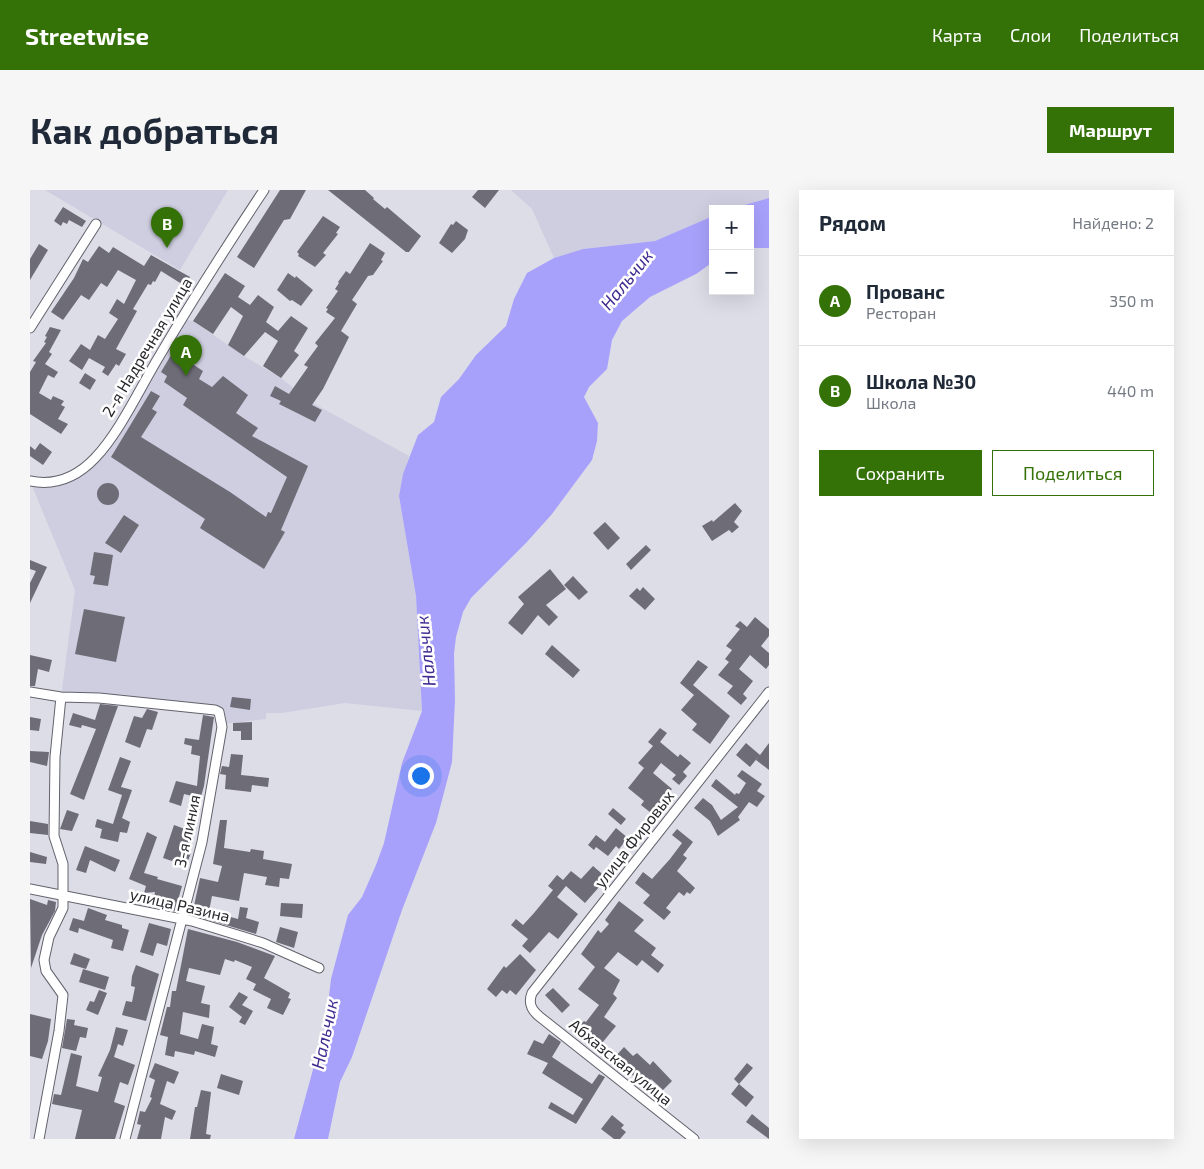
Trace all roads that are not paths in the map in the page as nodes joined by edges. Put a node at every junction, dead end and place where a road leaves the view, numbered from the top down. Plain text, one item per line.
1 (264, 190) edge
2 (96, 224) dead end
3 (30, 328) edge
4 (30, 481) edge
5 (30, 692) edge
6 (769, 692) edge
7 (62, 697) junction
8 (30, 889) edge
9 (62, 894) junction
10 (182, 919) junction
11 (319, 968) dead end
12 (531, 1007) joint
13 (39, 1139) edge
14 (125, 1139) edge
15 (694, 1139) edge

1 - 4 street, 2-я Надречная улица
2 - 3 street
5 - 7 street, 3-я линия
6 - 12 street, улица Фировых
7 - 9 street
7 - 10 street, 3-я линия
8 - 9 street, улица Разина
9 - 10 street, улица Разина
9 - 13 street
10 - 11 street, улица Разина
10 - 14 street, 3-я линия
12 - 15 street, Абхазская улица

